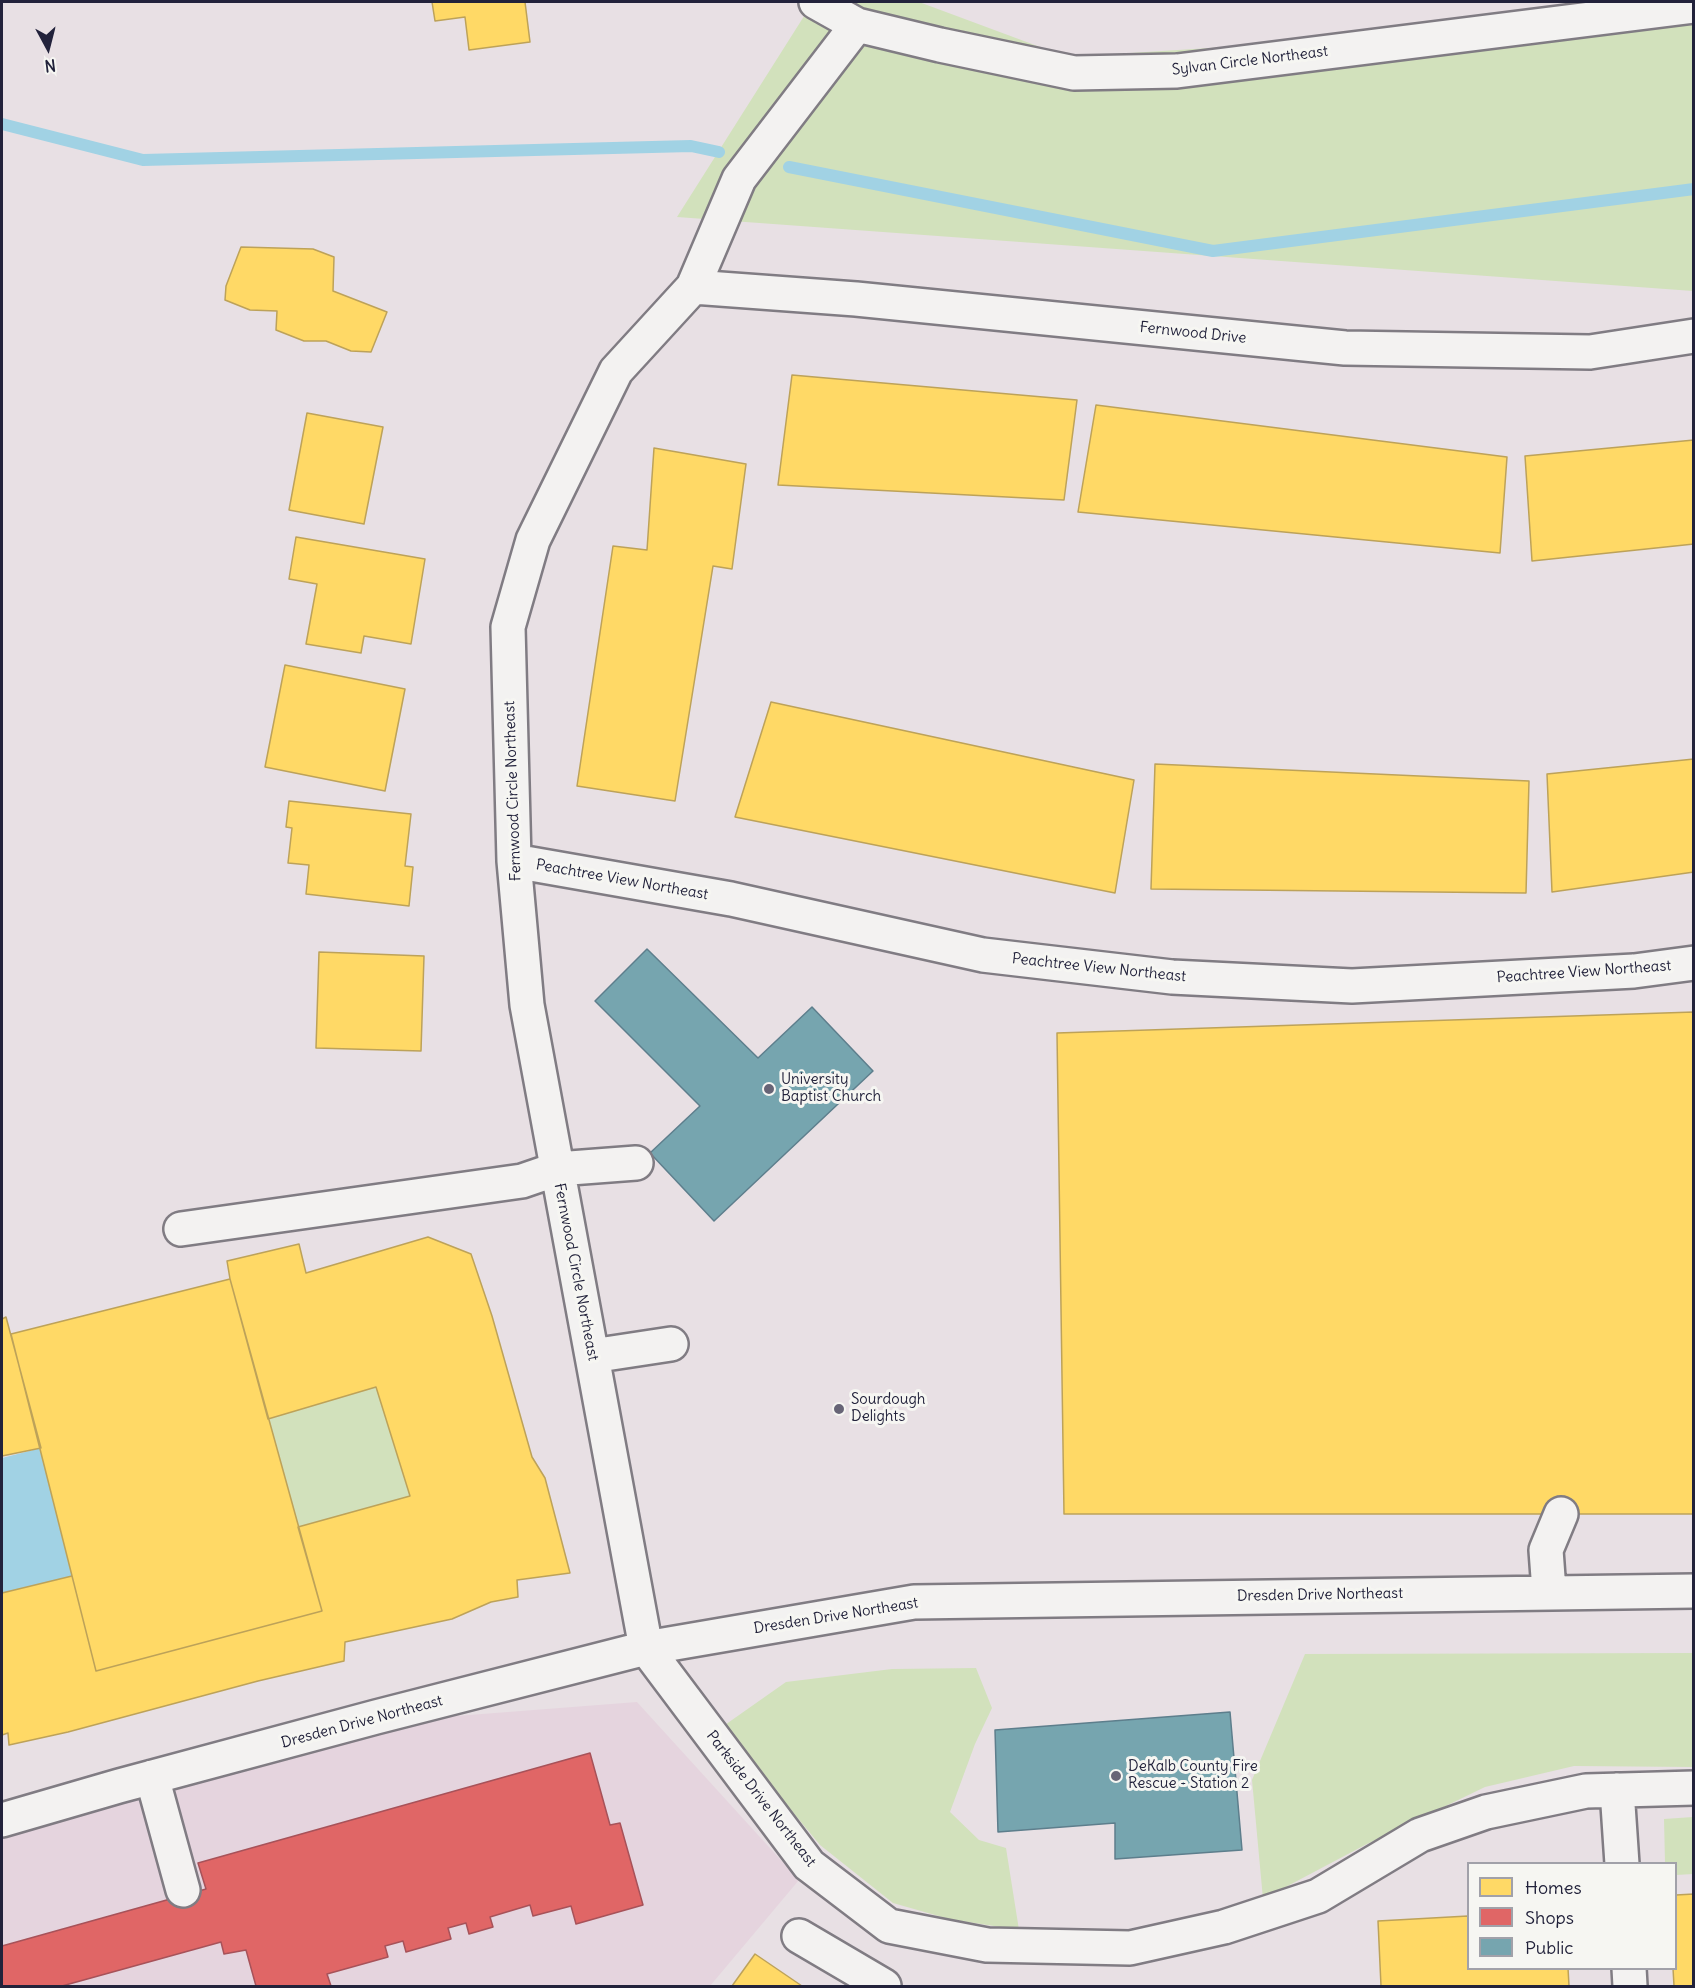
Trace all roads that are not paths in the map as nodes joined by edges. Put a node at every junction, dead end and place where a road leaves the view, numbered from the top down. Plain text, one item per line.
1 (816, 2) edge
2 (1694, 6) edge
3 (857, 25) junction
4 (693, 287) junction
5 (1694, 336) edge
6 (514, 861) junction
7 (1694, 963) edge
8 (636, 1162) dead end
9 (557, 1169) junction
10 (181, 1229) dead end
11 (671, 1344) dead end
12 (592, 1356) junction
13 (1561, 1514) dead end
14 (1549, 1591) junction
15 (1694, 1591) edge
16 (646, 1648) junction
17 (152, 1777) junction
18 (1694, 1788) edge
19 (1617, 1790) junction
20 (2, 1820) edge
21 (1622, 1862) edge
22 (183, 1890) dead end
23 (800, 1936) dead end
24 (1629, 1970) edge
25 (884, 1986) edge
26 (1630, 1986) edge

1 - 3 street, Sylvan Circle Northeast
2 - 3 street, Sylvan Circle Northeast
3 - 4 street, Fernwood Circle Northeast
4 - 5 street, Fernwood Drive
4 - 6 street, Fernwood Circle Northeast
6 - 7 street, Peachtree View Northeast
6 - 9 street, Fernwood Circle Northeast
8 - 9 street
9 - 10 street
9 - 12 street, Fernwood Circle Northeast
11 - 12 street
12 - 16 street, Fernwood Circle Northeast
13 - 14 street
14 - 15 street, Dresden Drive Northeast
14 - 16 street, Dresden Drive Northeast
16 - 17 street, Dresden Drive Northeast
16 - 19 street, Parkside Drive Northeast
17 - 20 street, Dresden Drive Northeast
17 - 22 street
18 - 19 street, Parkside Drive Northeast
19 - 21 street
23 - 25 street
24 - 26 street

